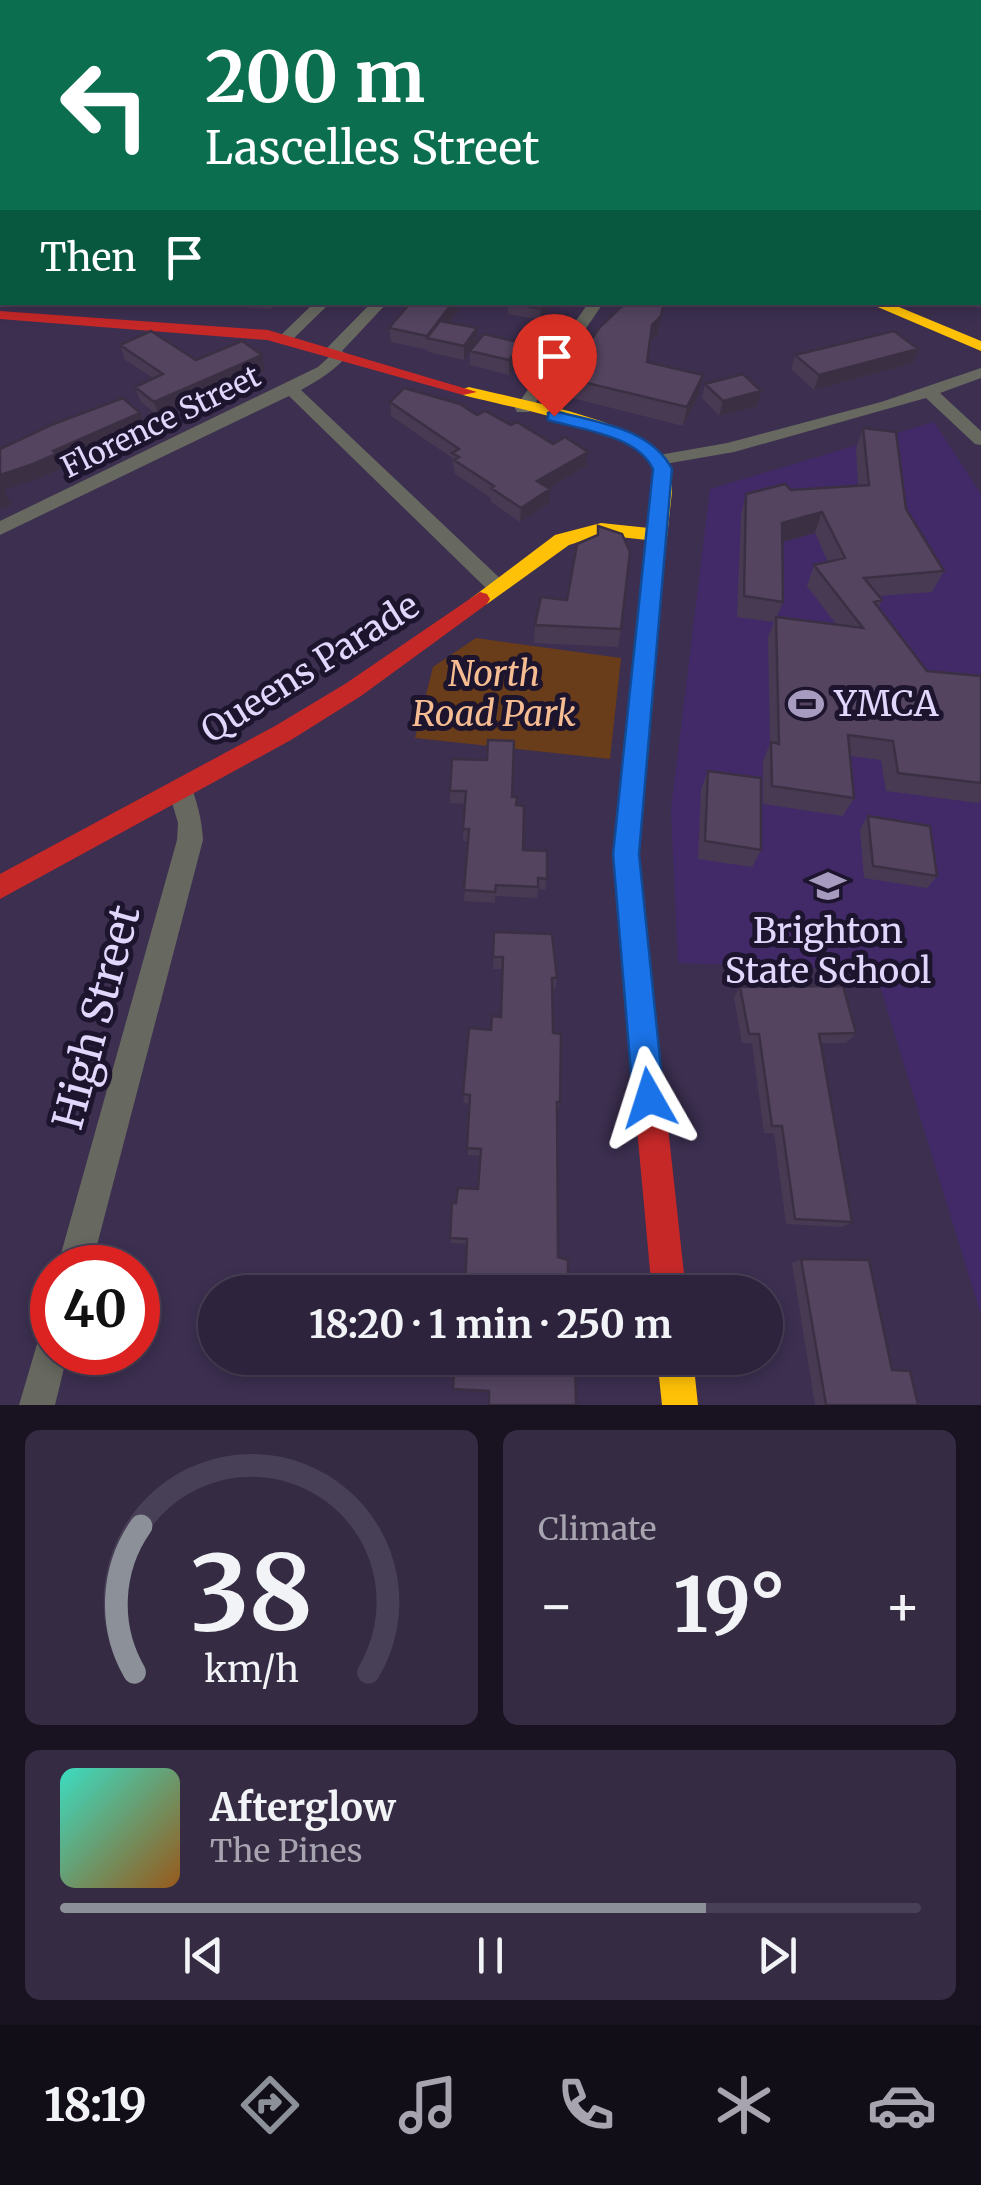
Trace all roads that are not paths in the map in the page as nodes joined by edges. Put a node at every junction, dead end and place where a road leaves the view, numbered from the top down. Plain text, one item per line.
1 (321, 305) edge
2 (378, 305) edge
3 (596, 305) edge
4 (880, 305) edge
5 (920, 305) edge
6 (0, 314) edge
7 (981, 330) edge
8 (286, 338) junction
9 (981, 346) edge
10 (336, 353) junction
11 (979, 374) edge
12 (291, 390) junction
13 (930, 392) junction
14 (524, 408) junction
15 (981, 440) edge
16 (659, 460) junction
17 (0, 530) edge
18 (657, 535) junction
19 (497, 587) junction
20 (180, 790) junction
21 (0, 887) edge
22 (80, 1245) edge
23 (667, 1275) edge
24 (44, 1375) edge
25 (677, 1375) edge
26 (36, 1405) edge
27 (680, 1405) edge

1 - 8 street
2 - 10 street, Florence Street
3 - 14 street
4 - 9 main road
5 - 7 main road
6 - 8 main road
8 - 10 main road
10 - 12 street, Florence Street
10 - 14 main road
11 - 13 street
12 - 17 street, Florence Street
12 - 19 street
13 - 15 street
13 - 16 street
14 - 16 main road
16 - 18 main road
18 - 19 main road, Queens Parade
18 - 23 main road
19 - 20 main road, Queens Parade
20 - 21 main road, Queens Parade
20 - 22 street, High Street
24 - 26 street
25 - 27 main road

